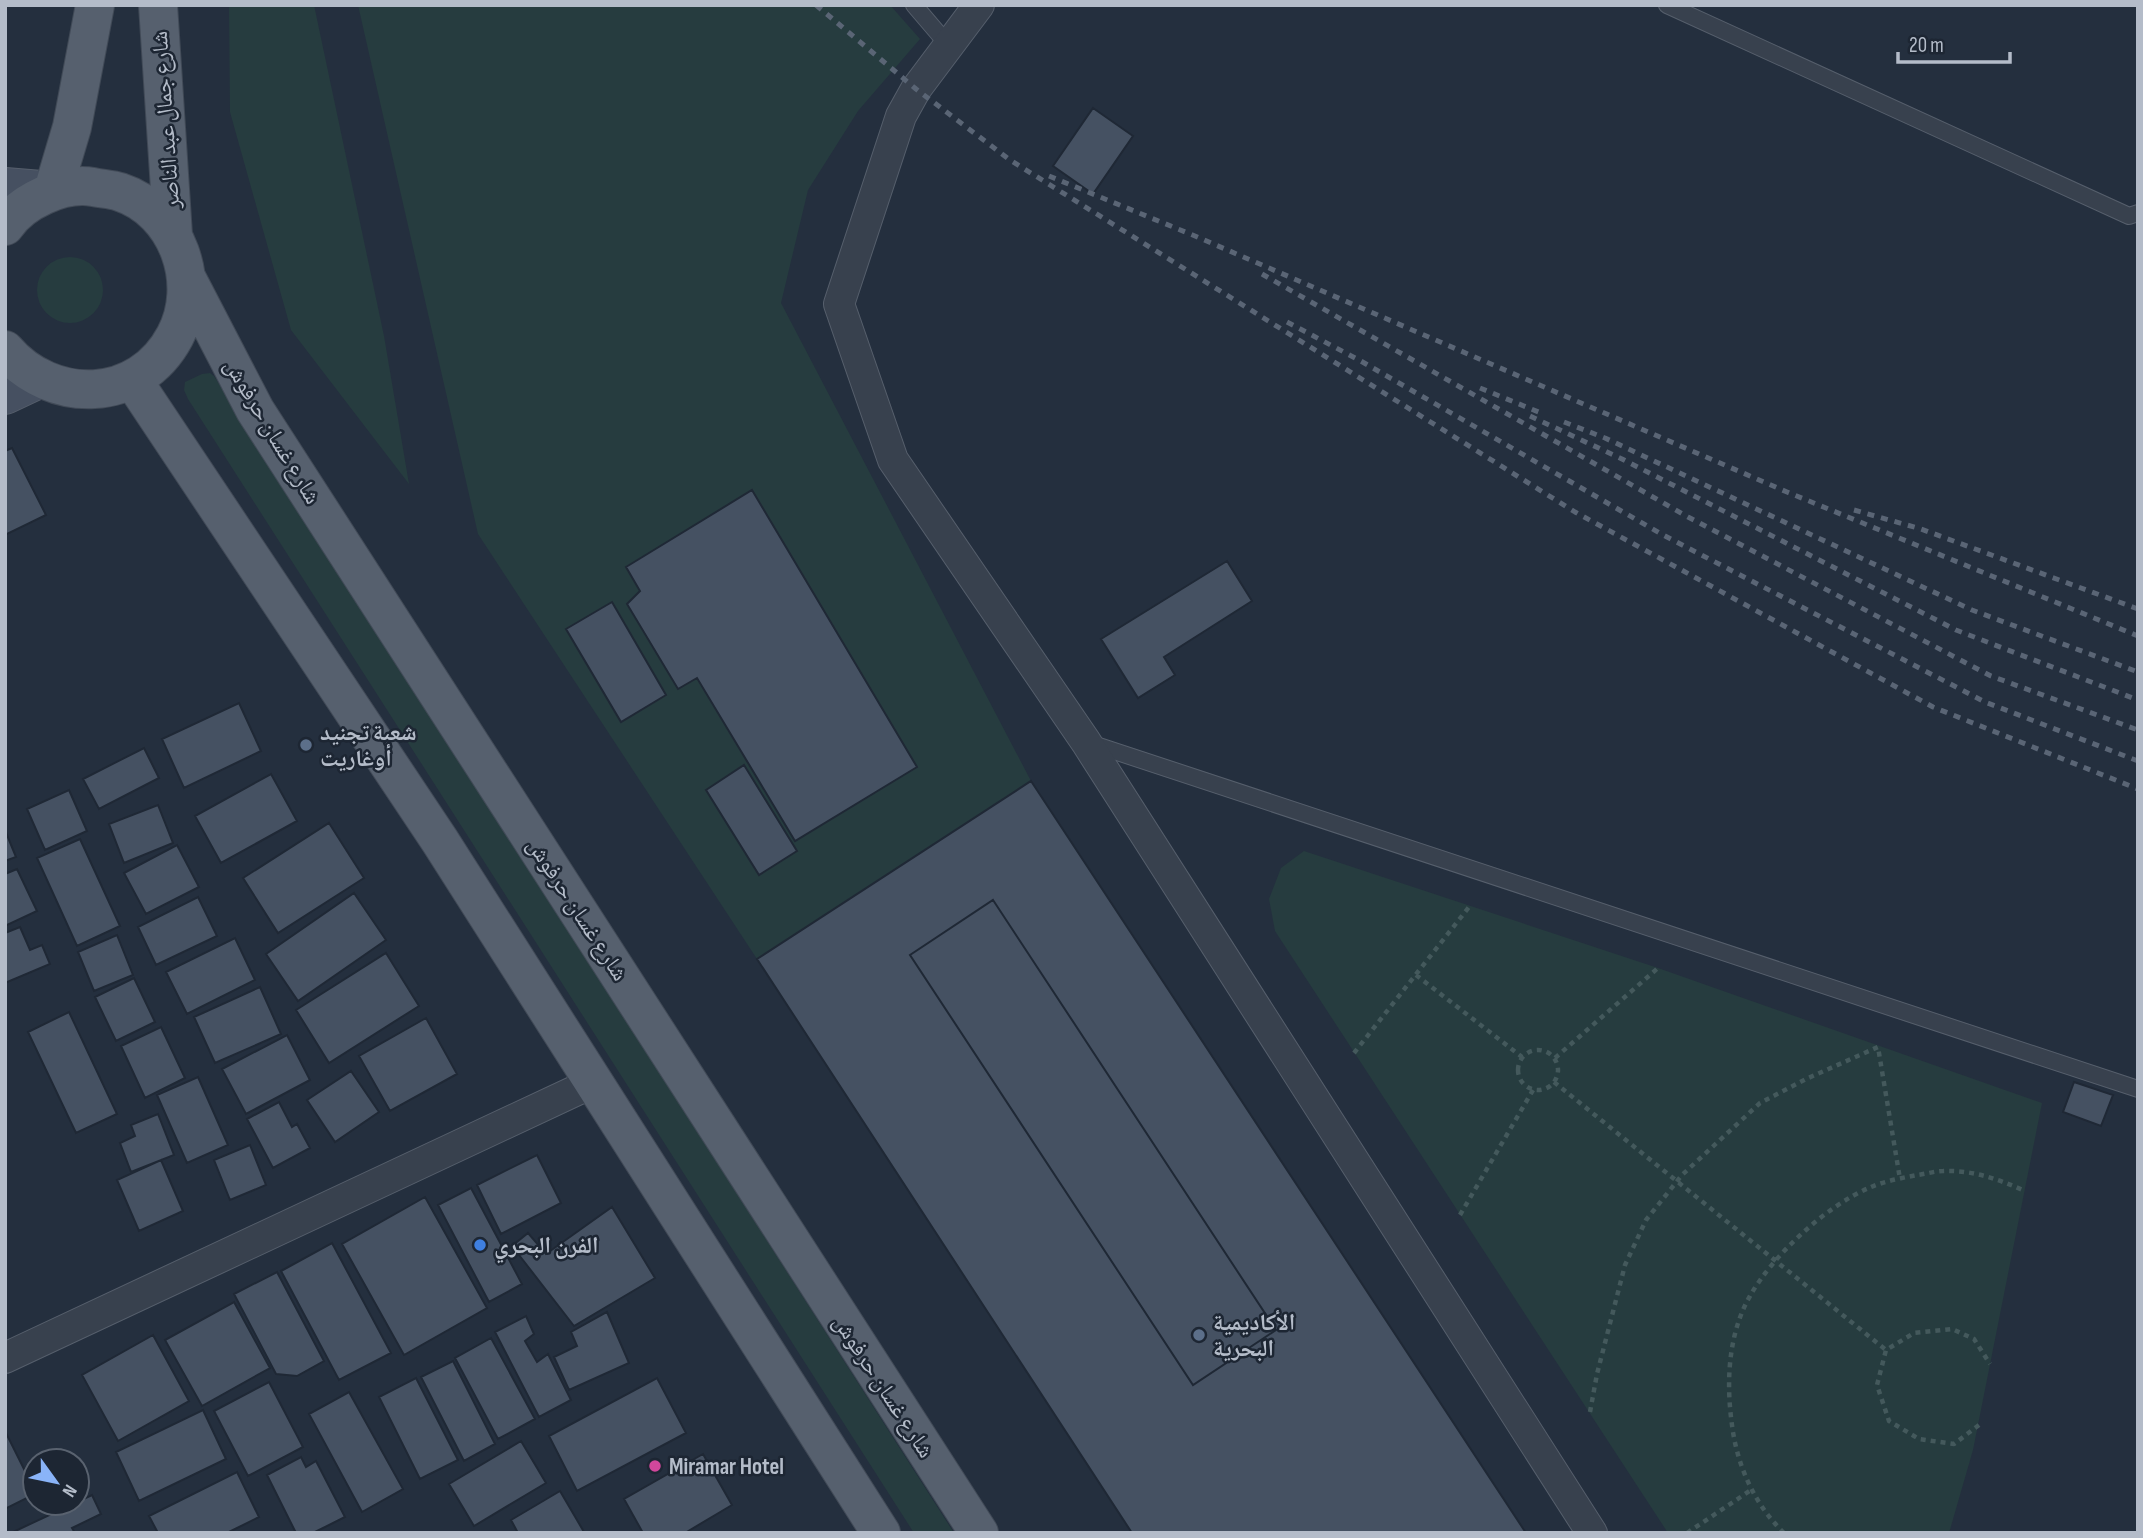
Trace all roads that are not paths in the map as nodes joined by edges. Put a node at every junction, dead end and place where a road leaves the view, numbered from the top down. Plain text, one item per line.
1 (95, 5) edge
2 (158, 5) edge
3 (914, 5) edge
4 (979, 5) edge
5 (1667, 5) edge
6 (949, 46) junction
7 (5, 187) edge
8 (53, 191) junction
9 (2138, 213) edge
10 (5, 226) edge
11 (173, 235) junction
12 (187, 279) junction
13 (5, 350) edge
14 (39, 379) junction
15 (132, 379) junction
16 (5, 395) edge
17 (1086, 742) junction
18 (592, 1083) junction
19 (2138, 1089) edge
20 (5, 1358) edge
21 (881, 1533) edge
22 (979, 1533) edge
23 (1591, 1533) edge

1 - 8 main road
2 - 11 main road, شارع جمال عبد الناصر
3 - 6 lane
4 - 6 street
5 - 9 lane
6 - 17 street
7 - 8 main road
8 - 10 main road
8 - 11 main road
11 - 12 main road
12 - 15 main road
12 - 22 main road, شارع غسان حرفوش
13 - 14 main road
14 - 15 main road
14 - 16 main road
15 - 18 main road
17 - 19 lane
17 - 23 street
18 - 20 street
18 - 21 main road

